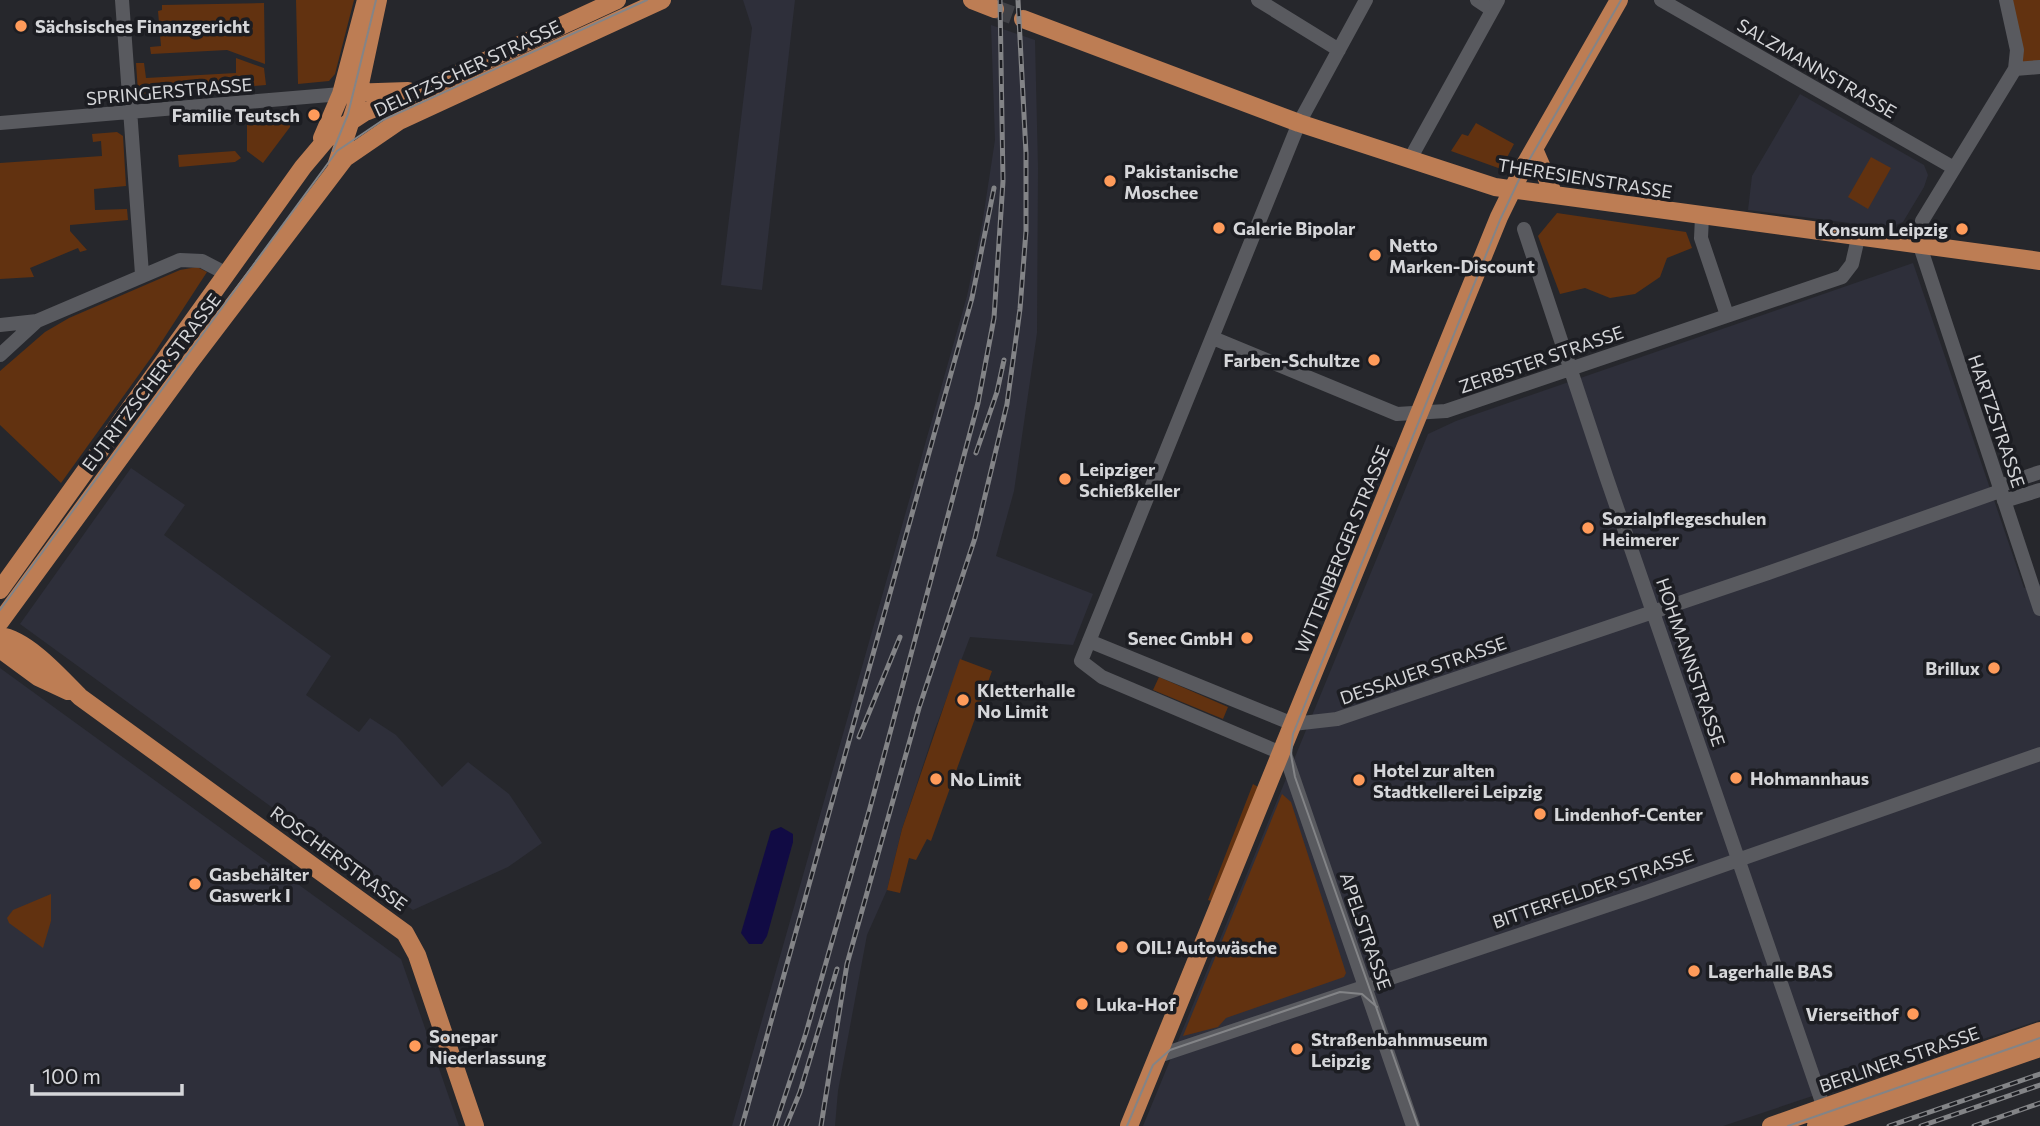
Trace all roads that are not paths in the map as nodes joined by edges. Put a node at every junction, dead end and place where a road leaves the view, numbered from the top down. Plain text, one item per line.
1 (122, 0) edge
2 (366, 0) edge
3 (378, 0) edge
4 (662, 0) edge
5 (972, 0) edge
6 (1258, 0) edge
7 (1366, 0) edge
8 (1477, 0) edge
9 (1619, 0) edge
10 (1661, 0) edge
11 (2006, 0) edge
12 (610, 2) edge
13 (1495, 5) edge
14 (995, 9) tunnel mouth
15 (1023, 19) tunnel mouth
16 (1339, 50) junction
17 (2040, 67) edge
18 (2015, 69) junction
19 (417, 92) junction
20 (350, 93) junction
21 (130, 113) junction
22 (352, 119) junction
23 (0, 123) edge
24 (1299, 123) junction
25 (318, 148) junction
26 (1534, 149) junction
27 (1410, 159) junction
28 (336, 167) junction
29 (1954, 168) junction
30 (1512, 189) junction
31 (1554, 195) junction
32 (1702, 217) junction
33 (1524, 229) dead end
34 (1858, 238) junction
35 (1920, 246) junction
36 (2040, 261) edge
37 (142, 274) junction
38 (227, 274) junction
39 (1727, 315) junction
40 (37, 321) junction
41 (0, 324) edge
42 (0, 330) edge
43 (1213, 338) junction
44 (11, 345) junction
45 (0, 355) edge
46 (1572, 369) junction
47 (1419, 414) junction
48 (2040, 472) edge
49 (2040, 490) edge
50 (2001, 493) junction
51 (0, 590) edge
52 (2040, 609) edge
53 (1653, 612) junction
54 (0, 622) edge
55 (0, 636) edge
56 (1089, 641) junction
57 (0, 649) edge
58 (80, 698) junction
59 (1293, 724) junction
60 (1282, 751) junction
61 (2040, 754) edge
62 (1738, 858) junction
63 (1364, 985) junction
64 (2040, 1031) edge
65 (2040, 1048) edge
66 (1158, 1056) junction
67 (1824, 1108) junction
68 (475, 1126) edge
69 (1129, 1126) edge
70 (1413, 1126) edge
71 (1771, 1126) edge
72 (1816, 1126) edge

1 - 21 street
2 - 20 main road
3 - 20 main road
4 - 28 main road, DELITZSCHER STRASSE
5 - 14 main road
6 - 16 street
7 - 16 street
8 - 13 street
9 - 26 main road, WITTENBERGER STRASSE
10 - 29 street, SALZMANNSTRASSE
11 - 18 street
12 - 19 main road, DELITZSCHER STRASSE
13 - 27 street
15 - 24 main road, THERESIENSTRASSE
16 - 24 street
17 - 18 street
18 - 29 street
19 - 20 main road
19 - 22 main road, DELITZSCHER STRASSE
20 - 21 street, SPRINGERSTRASSE
20 - 22 main road
20 - 25 main road
21 - 23 street, SPRINGERSTRASSE
21 - 37 street
22 - 25 main road, DELITZSCHER STRASSE
22 - 28 main road
24 - 27 main road, THERESIENSTRASSE
24 - 43 street
25 - 38 main road, EUTRITZSCHER STRASSE
26 - 30 main road, WITTENBERGER STRASSE
26 - 31 main road
27 - 30 main road, THERESIENSTRASSE
28 - 54 main road, EUTRITZSCHER STRASSE
29 - 35 street
30 - 31 main road, THERESIENSTRASSE
30 - 47 main road, WITTENBERGER STRASSE
31 - 32 main road, THERESIENSTRASSE
32 - 34 main road, THERESIENSTRASSE
32 - 39 street
33 - 46 street, HOHMANNSTRASSE
34 - 35 main road, THERESIENSTRASSE
34 - 39 street, ZERBSTER STRASSE
35 - 36 main road, THERESIENSTRASSE
35 - 50 street, HARTZSTRASSE
37 - 38 street
37 - 40 street
38 - 51 main road, EUTRITZSCHER STRASSE
39 - 46 street, ZERBSTER STRASSE
40 - 41 street
40 - 44 street
42 - 44 street
43 - 47 street, ZERBSTER STRASSE
43 - 56 street
44 - 45 street
46 - 47 street, ZERBSTER STRASSE
46 - 53 street, HOHMANNSTRASSE
47 - 59 main road, WITTENBERGER STRASSE
48 - 50 street, DESSAUER STRASSE
49 - 50 street, DESSAUER STRASSE
50 - 52 street, HARTZSTRASSE
50 - 53 street, DESSAUER STRASSE
53 - 59 street, DESSAUER STRASSE
53 - 62 street, HOHMANNSTRASSE
55 - 58 main road, ROSCHERSTRASSE
56 - 59 street, DESSAUER STRASSE
56 - 60 street
57 - 58 main road, ROSCHERSTRASSE
58 - 68 main road, ROSCHERSTRASSE
59 - 60 main road, WITTENBERGER STRASSE
60 - 63 street, APELSTRASSE
60 - 66 main road, WITTENBERGER STRASSE
61 - 62 street, BITTERFELDER STRASSE
62 - 63 street, BITTERFELDER STRASSE
62 - 67 street, HOHMANNSTRASSE
63 - 66 street, BITTERFELDER STRASSE
63 - 70 street, APELSTRASSE
64 - 67 main road, BERLINER STRASSE
65 - 72 main road, BERLINER STRASSE
66 - 69 main road, WITTENBERGER STRASSE
67 - 71 main road, BERLINER STRASSE

